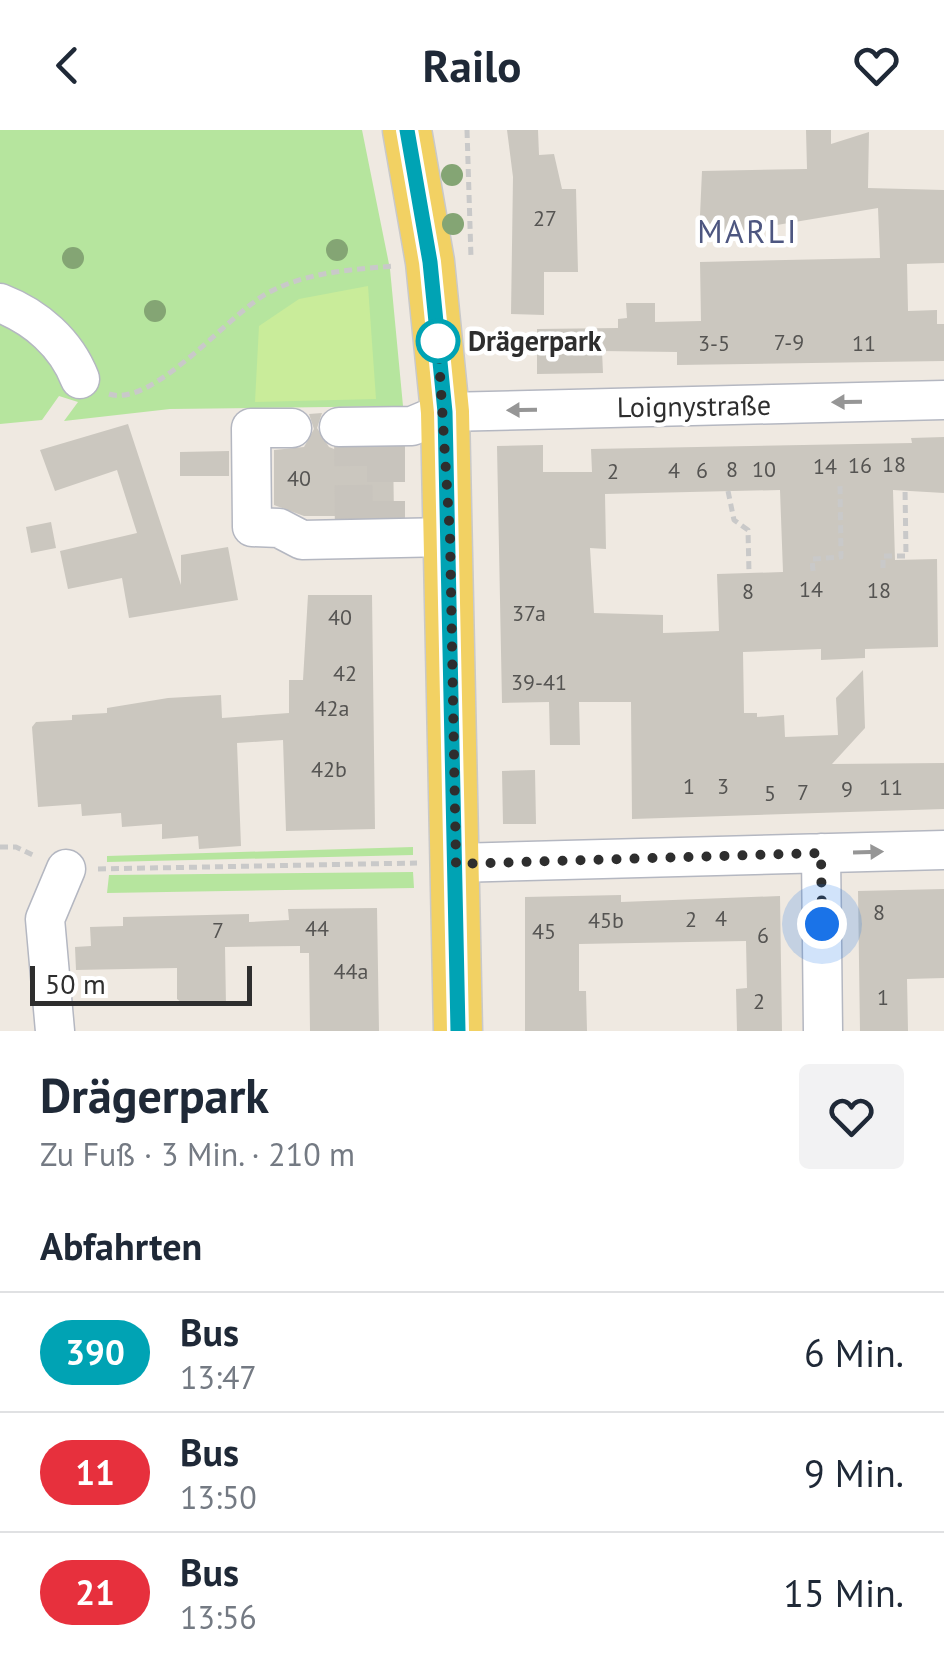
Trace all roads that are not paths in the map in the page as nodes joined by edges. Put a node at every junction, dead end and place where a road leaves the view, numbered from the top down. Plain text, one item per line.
1 (406, 130) edge
2 (0, 303) edge
3 (80, 379) road end
4 (944, 400) edge
5 (445, 412) junction
6 (339, 427) dead end
7 (292, 428) dead end
8 (450, 537) junction
9 (944, 850) edge
10 (821, 853) junction
11 (438, 863) junction
12 (66, 870) road end
13 (55, 1031) edge
14 (458, 1031) edge
15 (823, 1031) edge

1 - 5 main road
2 - 3 street
4 -> 5 street, Loignystraße
5 - 6 street, Loignystraße
5 - 8 main road
7 - 8 street
8 - 11 main road
10 -> 9 street
10 - 11 street
10 - 15 street
11 - 14 main road
12 - 13 street

